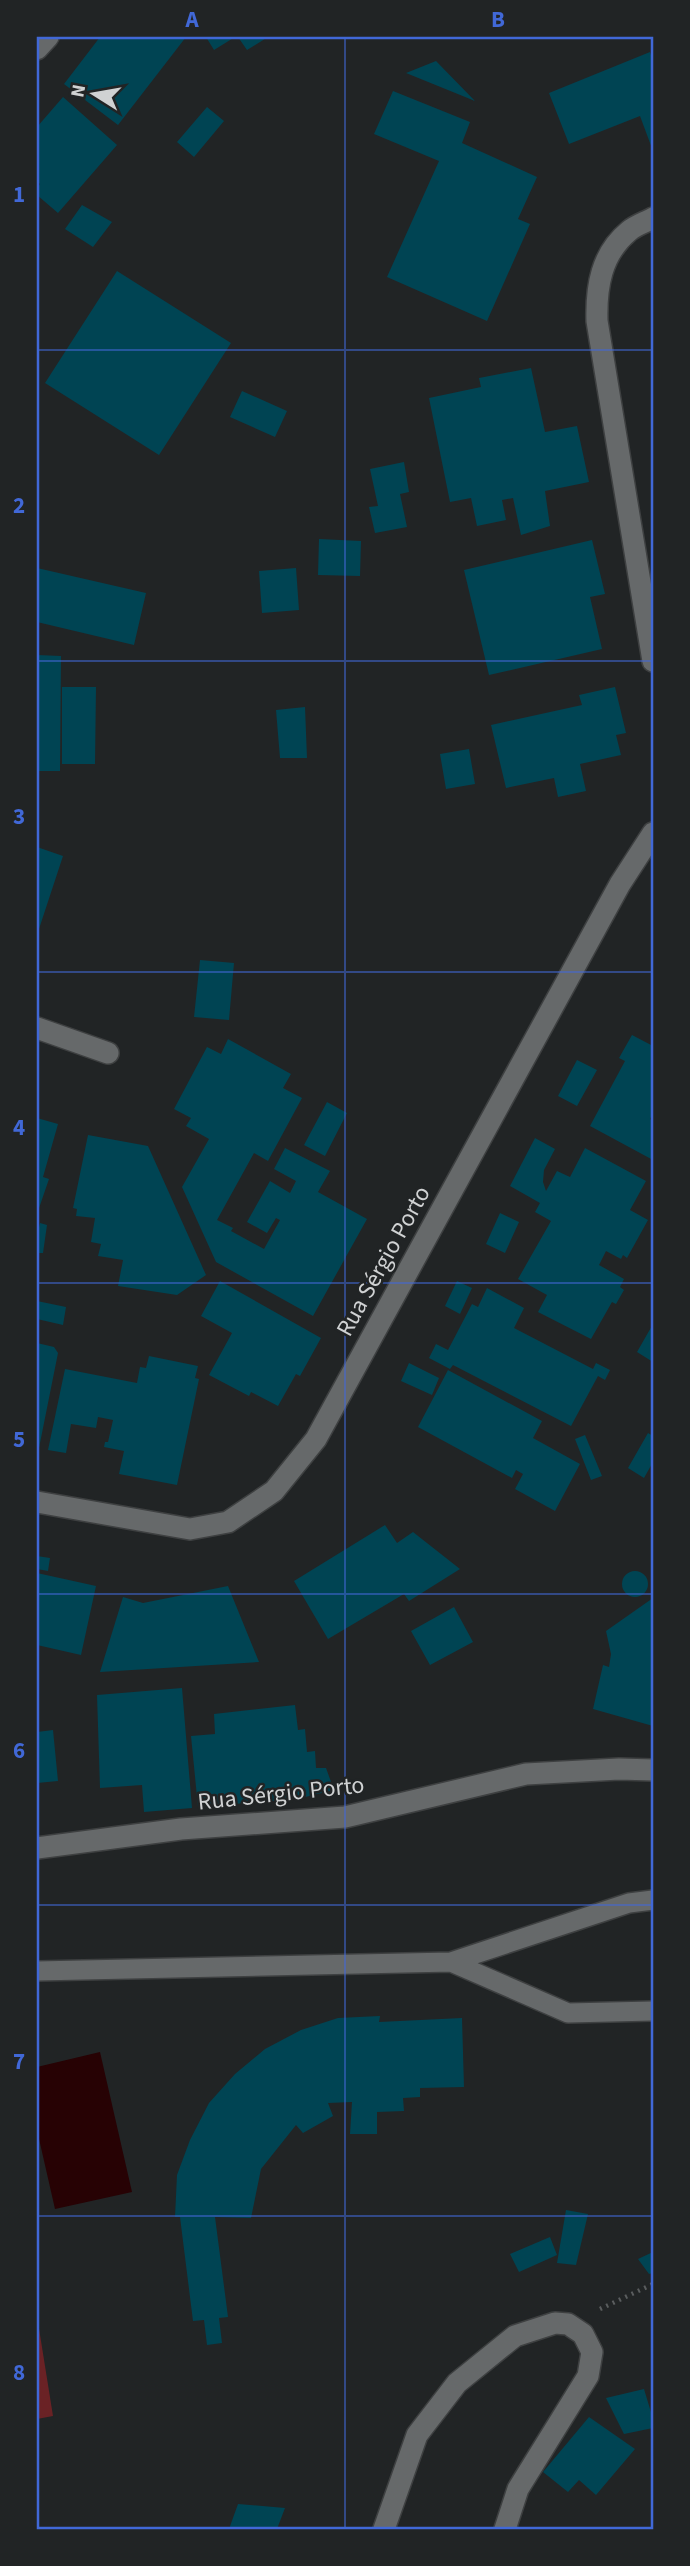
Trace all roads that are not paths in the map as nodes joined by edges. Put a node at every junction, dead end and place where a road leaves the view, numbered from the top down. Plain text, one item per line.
1 (48, 37) edge
2 (37, 49) edge
3 (653, 218) edge
4 (653, 661) edge
5 (653, 833) edge
6 (37, 1028) edge
7 (108, 1053) dead end
8 (37, 1502) edge
9 (653, 1770) edge
10 (37, 1848) edge
11 (653, 1900) edge
12 (452, 1962) junction
13 (37, 1970) edge
14 (653, 2011) edge
15 (384, 2529) edge
16 (505, 2529) edge

1 - 2 street
3 - 4 street
5 - 8 street, Rua Sérgio Porto
6 - 7 street
9 - 10 street, Rua Sérgio Porto
11 - 12 lane
12 - 13 lane
12 - 14 lane
15 - 16 street

